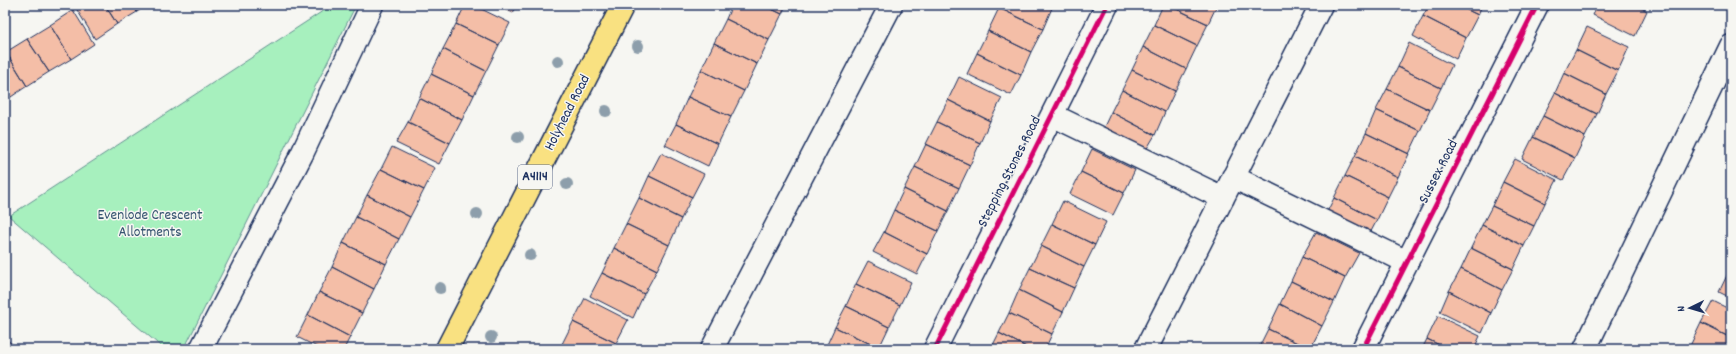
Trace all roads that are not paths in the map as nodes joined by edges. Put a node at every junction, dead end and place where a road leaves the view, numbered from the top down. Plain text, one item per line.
1 (372, 5) edge
2 (623, 5) edge
3 (891, 5) edge
4 (1107, 5) edge
5 (1321, 5) edge
6 (1537, 5) edge
7 (1731, 46) edge
8 (1052, 116) junction
9 (1233, 178) junction
10 (1223, 198) junction
11 (1407, 262) junction
12 (201, 349) edge
13 (447, 349) edge
14 (712, 349) edge
15 (935, 349) edge
16 (1146, 349) edge
17 (1363, 349) edge
18 (1585, 349) edge

1 - 12 street
2 - 13 highway, Holyhead Road / A4114
3 - 14 street
4 - 8 street, Stepping Stones Road
5 - 9 street
6 - 11 street, Sussex Road
7 - 18 street
8 - 10 street
8 - 15 street, Stepping Stones Road
9 - 10 street
9 - 11 street
10 - 16 street
11 - 17 street, Sussex Road

